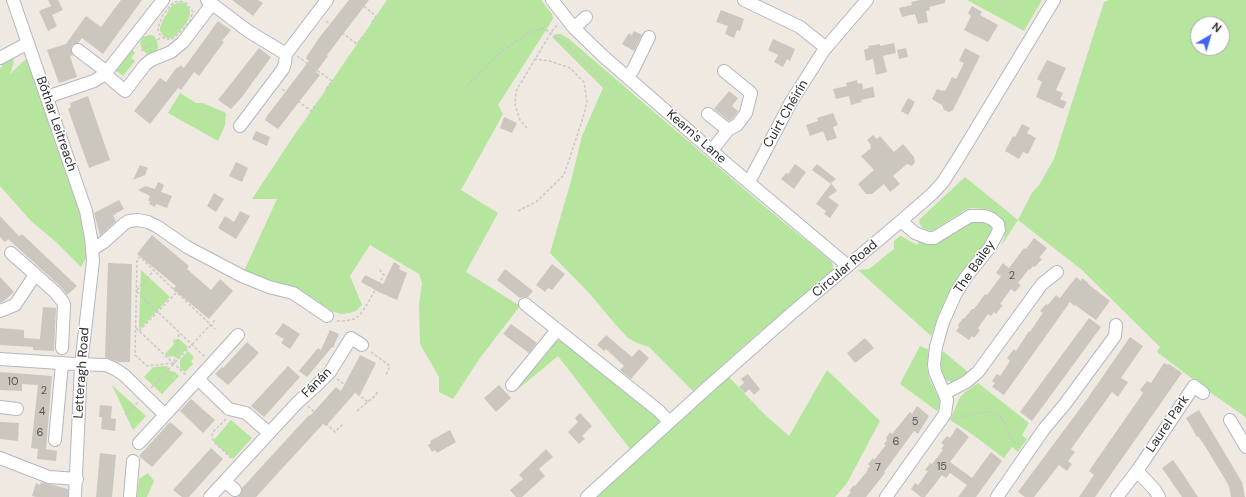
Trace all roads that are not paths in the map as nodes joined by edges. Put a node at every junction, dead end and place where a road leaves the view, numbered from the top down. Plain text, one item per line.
1 (13, 0) edge
2 (163, 0) edge
3 (327, 0) edge
4 (552, 0) edge
5 (744, 0) edge
6 (867, 0) edge
7 (1054, 0) edge
8 (209, 2) edge
9 (586, 17) dead end
10 (574, 28) junction
11 (649, 37) dead end
12 (28, 43) junction
13 (826, 48) junction
14 (78, 50) dead end
15 (288, 52) junction
16 (0, 58) edge
17 (724, 71) dead end
18 (106, 74) junction
19 (627, 77) junction
20 (46, 98) junction
21 (708, 114) dead end
22 (240, 126) dead end
23 (728, 130) junction
24 (712, 150) junction
25 (749, 182) junction
26 (901, 221) junction
27 (92, 249) junction
28 (11, 253) dead end
29 (848, 266) junction
30 (1057, 272) dead end
31 (35, 275) junction
32 (525, 304) dead end
33 (0, 311) edge
34 (327, 316) road end
35 (1116, 325) dead end
36 (557, 330) junction
37 (238, 335) dead end
38 (362, 345) road end
39 (62, 348) dead end
40 (0, 359) edge
41 (62, 364) junction
42 (81, 365) junction
43 (196, 381) junction
44 (512, 385) dead end
45 (1198, 390) dead end
46 (944, 393) junction
47 (0, 407) edge
48 (17, 409) dead end
49 (165, 415) junction
50 (669, 422) junction
51 (1237, 425) dead end
52 (269, 433) junction
53 (55, 440) dead end
54 (139, 443) dead end
55 (1246, 447) edge
56 (0, 458) edge
57 (133, 461) dead end
58 (1137, 471) junction
59 (77, 479) junction
60 (225, 481) junction
61 (235, 490) dead end
62 (75, 497) edge
63 (130, 497) edge
64 (210, 497) edge
65 (587, 497) edge
66 (886, 497) edge
67 (997, 497) edge
68 (1117, 497) edge
69 (1160, 497) edge

1 - 12 street, Bóthar Leitreach
2 - 18 street
3 - 15 street
4 - 10 street, Kearn's Lane
5 - 13 street
6 - 13 street, Cuirt Chéirín
7 - 26 street, Circular Road
8 - 15 street
8 - 18 street
9 - 10 street
10 - 19 street, Kearn's Lane
11 - 19 street
12 - 16 street
12 - 20 street, Bóthar Leitreach
13 - 25 street, Cuirt Chéirín
14 - 18 street
15 - 22 street
17 - 23 street
18 - 20 street
19 - 24 street, Kearn's Lane
20 - 27 street, Bóthar Leitreach
21 - 23 street
23 - 24 street
24 - 25 street, Kearn's Lane
25 - 29 street, Kearn's Lane
26 - 29 street, Circular Road
26 - 46 street, The Bailey
27 - 34 street
27 - 42 street, Letteragh Road
28 - 31 street
29 - 50 street, Circular Road
30 - 46 street
31 - 33 street
31 - 39 street
32 - 36 street
35 - 67 street
36 - 44 street
36 - 50 street
37 - 43 street
38 - 52 street, Fánán
40 - 41 street
41 - 42 street
41 - 53 street
42 - 49 street
42 - 59 street, Letteragh Road
43 - 49 street
43 - 52 street
45 - 58 street, Laurel Park
46 - 66 street, The Bailey
47 - 48 street
49 - 54 street
50 - 65 street, Circular Road
51 - 55 street
52 - 60 street, Fánán
56 - 59 street
57 - 63 street
58 - 68 street, Laurel Park
58 - 69 street
59 - 62 street, Letteragh Road
60 - 61 street
60 - 64 street, Fánán

